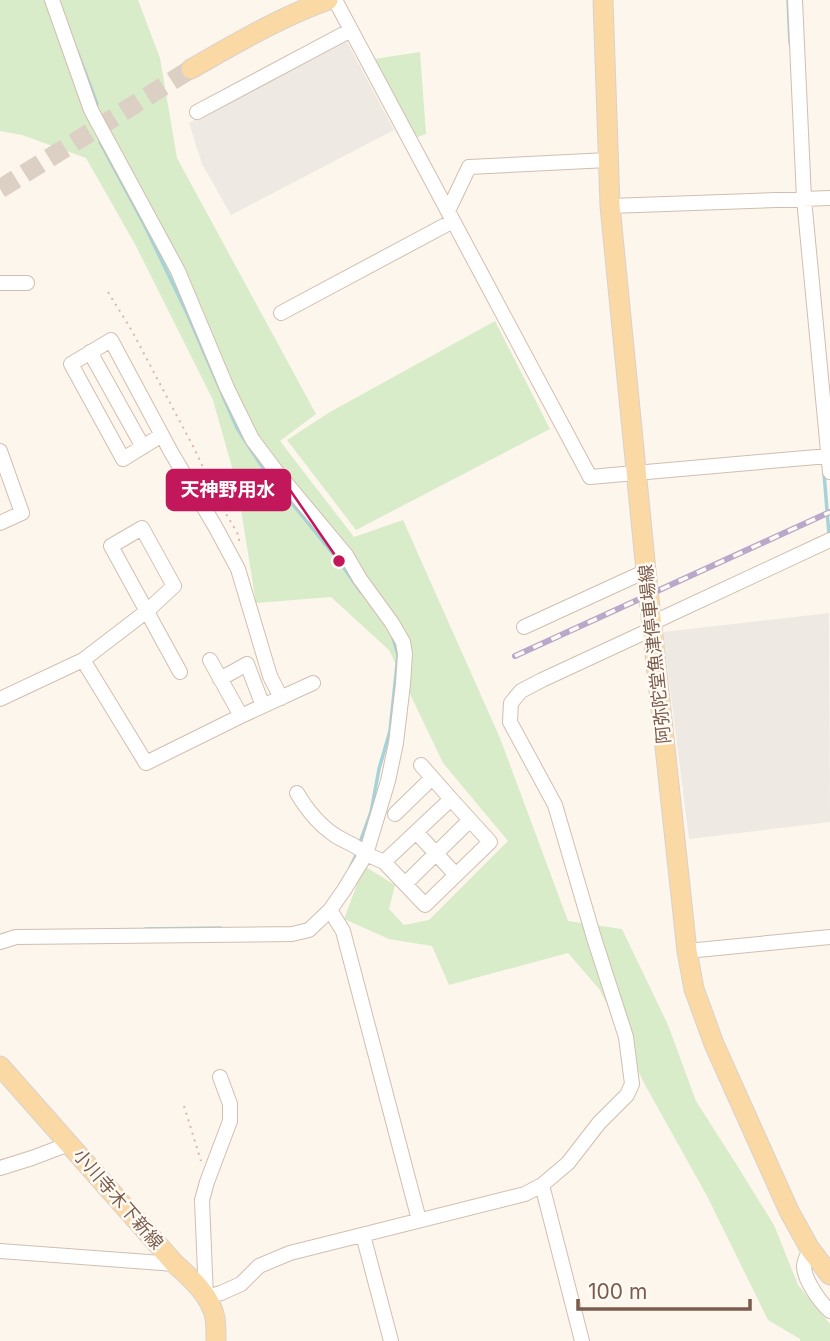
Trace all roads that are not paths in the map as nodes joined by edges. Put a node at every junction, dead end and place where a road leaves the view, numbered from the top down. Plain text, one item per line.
1 (52, 0) edge
2 (328, 0) edge
3 (335, 0) edge
4 (603, 0) edge
5 (795, 0) edge
6 (350, 27) junction
7 (191, 69) tunnel mouth
8 (197, 111) dead end
9 (608, 160) junction
10 (830, 198) edge
11 (804, 199) junction
12 (610, 206) junction
13 (451, 216) junction
14 (0, 283) edge
15 (27, 283) dead end
16 (281, 313) dead end
17 (90, 352) junction
18 (162, 435) junction
19 (143, 447) junction
20 (0, 452) edge
21 (828, 456) edge
22 (830, 472) edge
23 (636, 474) junction
24 (0, 523) edge
25 (830, 540) edge
26 (646, 571) junction
27 (147, 611) junction
28 (652, 626) junction
29 (524, 628) dead end
30 (83, 660) junction
31 (210, 660) dead end
32 (180, 672) dead end
33 (220, 679) junction
34 (313, 683) dead end
35 (281, 698) junction
36 (0, 699) edge
37 (264, 706) junction
38 (241, 716) junction
39 (421, 765) dead end
40 (432, 778) junction
41 (297, 793) dead end
42 (451, 799) junction
43 (395, 814) dead end
44 (470, 820) junction
45 (416, 832) junction
46 (366, 854) junction
47 (437, 855) junction
48 (384, 862) junction
49 (456, 875) junction
50 (405, 884) junction
51 (330, 911) junction
52 (830, 937) edge
53 (0, 942) edge
54 (687, 951) junction
55 (0, 1066) edge
56 (220, 1077) dead end
57 (69, 1144) junction
58 (0, 1168) edge
59 (542, 1185) junction
60 (419, 1220) junction
61 (363, 1235) junction
62 (810, 1249) junction
63 (0, 1251) edge
64 (175, 1264) junction
65 (830, 1275) edge
66 (206, 1297) junction
67 (830, 1311) edge
68 (216, 1341) edge
69 (391, 1341) edge
70 (582, 1341) edge

1 - 46 street
2 - 7 main road
3 - 6 street
4 - 9 main road, 阿弥陀堂魚津停車場線
5 - 11 street
6 - 8 street
6 - 13 street
9 - 12 main road, 阿弥陀堂魚津停車場線
9 - 13 street
10 - 11 street
11 - 12 street
11 - 21 street
12 - 23 main road, 阿弥陀堂魚津停車場線
13 - 16 street
13 - 23 street
14 - 15 street
17 - 18 street
17 - 19 street
17 - 19 street
18 - 19 street
18 - 35 street
20 - 24 street
21 - 22 street
21 - 23 street
23 - 26 main road, 阿弥陀堂魚津停車場線
25 - 28 street
26 - 28 main road, 阿弥陀堂魚津停車場線
26 - 29 street
27 - 27 street
27 - 30 street
27 - 32 street
28 - 54 main road, 阿弥陀堂魚津停車場線
28 - 59 street
30 - 36 street
30 - 38 street
31 - 33 street
33 - 37 street
33 - 38 street
34 - 35 street
35 - 37 street
37 - 38 street
39 - 40 street
40 - 42 street
40 - 43 street
41 - 46 street
42 - 44 street
42 - 45 street
44 - 47 street
44 - 49 street
45 - 47 street
45 - 48 street
46 - 48 street
46 - 51 street
47 - 49 street
47 - 50 street
48 - 50 street
49 - 50 street
51 - 53 street
51 - 60 street
52 - 54 street
54 - 62 main road, 阿弥陀堂魚津停車場線
55 - 57 main road, 小川寺木下新線
56 - 66 street
57 - 58 street
57 - 64 main road, 小川寺木下新線
59 - 60 street
59 - 70 street
60 - 61 street
61 - 66 street
61 - 69 street
62 - 65 main road, 阿弥陀堂魚津停車場線
62 - 67 street
63 - 64 street
64 - 66 main road, 小川寺木下新線
66 - 68 main road, 小川寺木下新線

